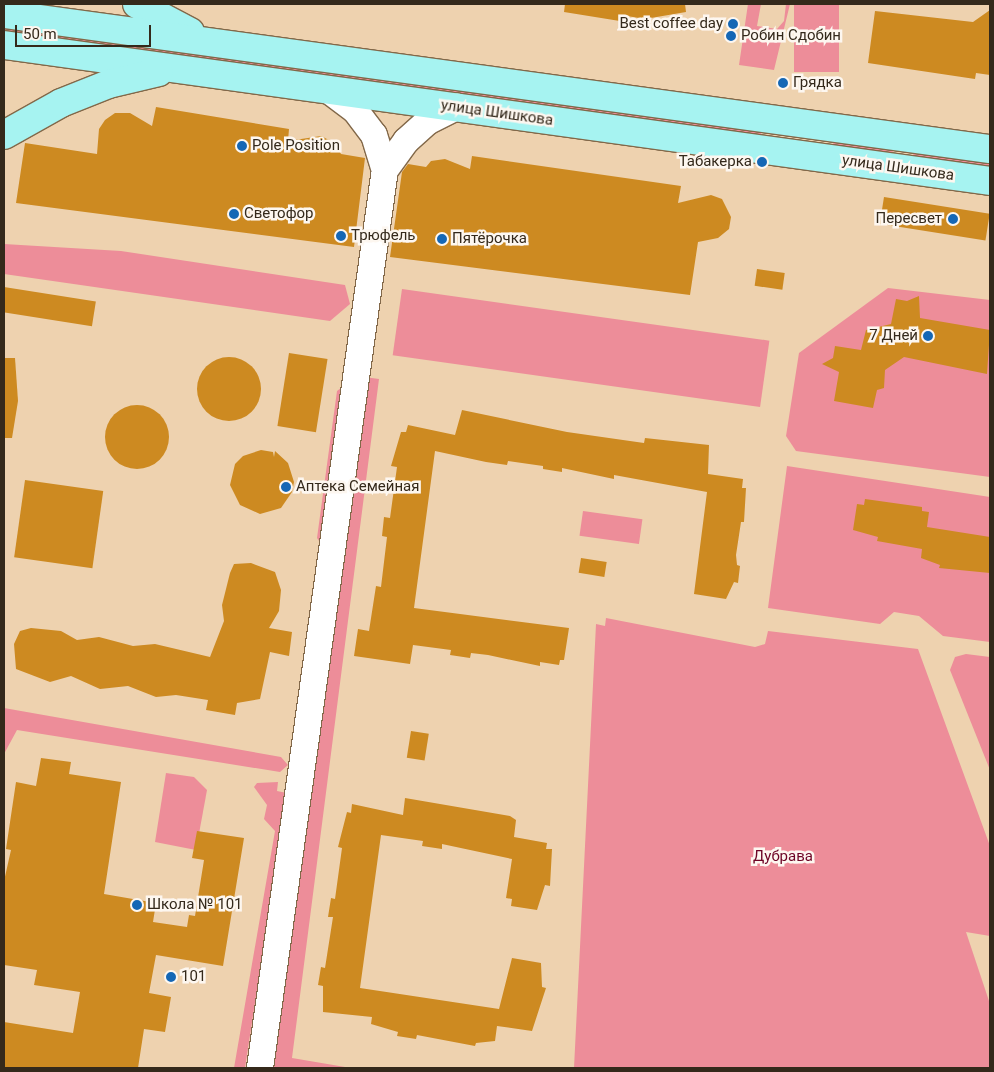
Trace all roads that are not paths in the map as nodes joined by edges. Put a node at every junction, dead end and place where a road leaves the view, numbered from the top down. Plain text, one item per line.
1 (137, 4) edge
2 (4, 14) edge
3 (214, 44) junction
4 (4, 45) edge
5 (174, 68) junction
6 (327, 89) junction
7 (457, 107) junction
8 (775, 120) junction
9 (4, 135) edge
10 (904, 138) junction
11 (990, 149) edge
12 (770, 150) junction
13 (900, 168) junction
14 (385, 170) junction
15 (990, 180) edge
16 (260, 1068) edge

1 - 3 main road
2 - 3 main road, улица Шишкова
3 - 8 main road, улица Шишкова
4 - 5 main road, улица Шишкова
5 - 6 main road, улица Шишкова
5 - 9 main road
6 - 7 main road, улица Шишкова
6 - 14 street
7 - 12 main road, улица Шишкова
7 - 14 street
8 - 10 main road, улица Шишкова
8 - 12 main road
10 - 11 main road, улица Шишкова
10 - 13 main road
12 - 13 main road, улица Шишкова
13 - 15 main road, улица Шишкова
14 - 16 street

